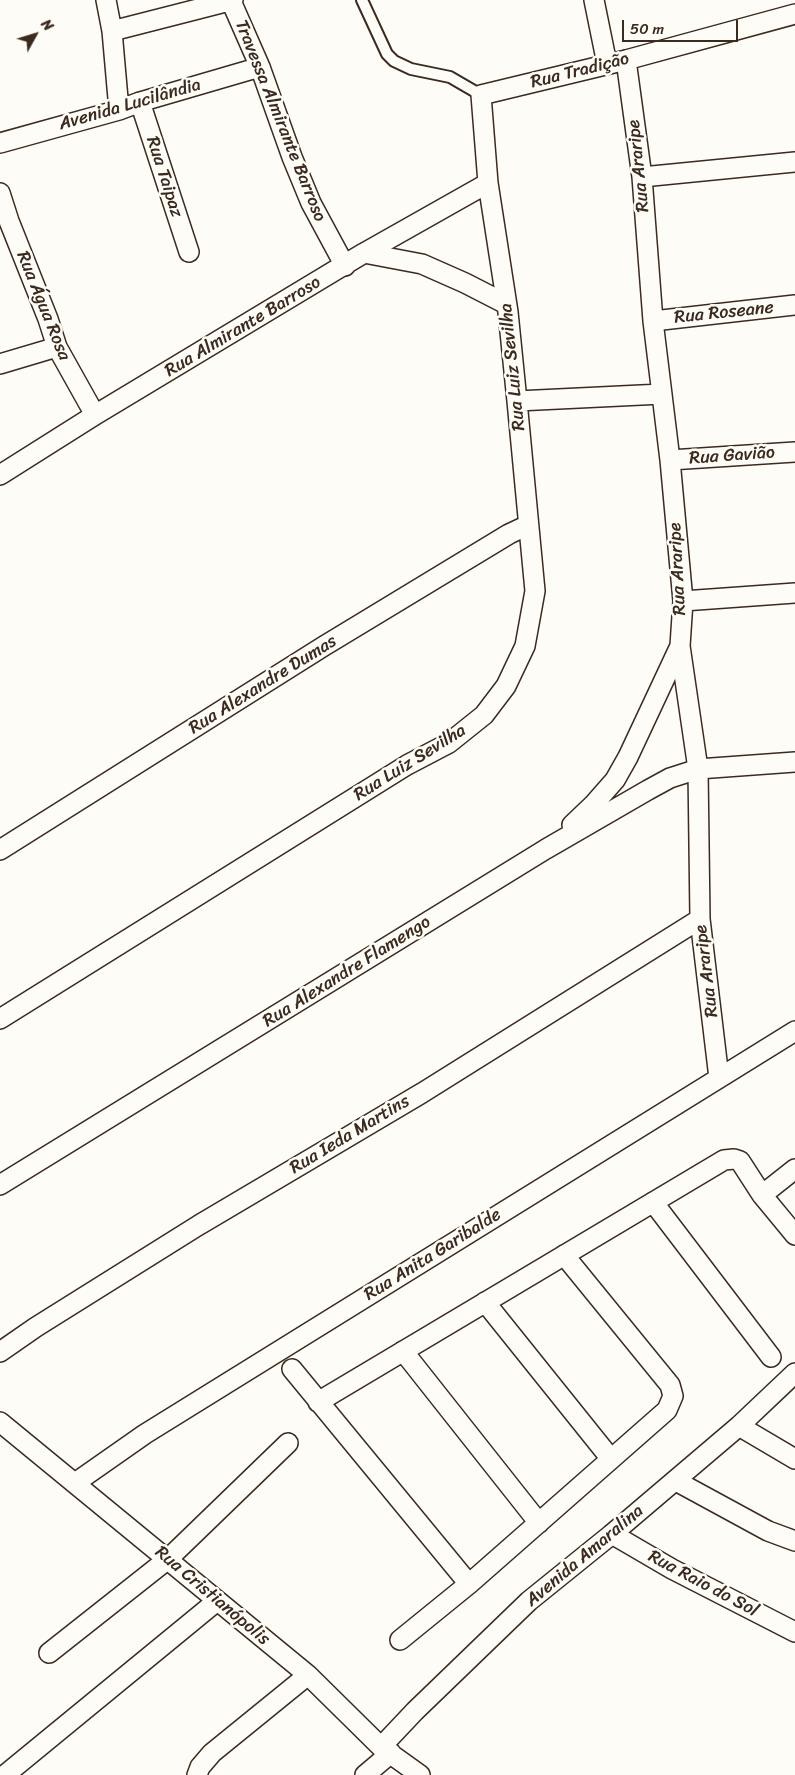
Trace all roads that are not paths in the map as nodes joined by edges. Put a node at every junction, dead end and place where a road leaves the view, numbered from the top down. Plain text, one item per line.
1 (106, 0) edge
2 (232, 0) edge
3 (362, 0) edge
4 (594, 0) edge
5 (795, 14) edge
6 (112, 31) junction
7 (626, 60) junction
8 (608, 64) junction
9 (260, 68) junction
10 (481, 95) junction
11 (140, 102) junction
12 (119, 110) junction
13 (0, 143) edge
14 (795, 162) edge
15 (642, 177) junction
16 (488, 183) junction
17 (0, 194) edge
18 (189, 252) dead end
19 (364, 254) junction
20 (345, 266) junction
21 (506, 304) junction
22 (795, 305) edge
23 (653, 321) junction
24 (57, 347) junction
25 (0, 364) edge
26 (662, 394) junction
27 (517, 401) junction
28 (95, 414) junction
29 (795, 452) edge
30 (670, 460) junction
31 (0, 475) edge
32 (528, 525) junction
33 (795, 593) edge
34 (683, 601) junction
35 (680, 646) junction
36 (795, 762) edge
37 (698, 769) junction
38 (546, 849) junction
39 (0, 850) edge
40 (700, 919) junction
41 (0, 1019) edge
42 (795, 1031) edge
43 (719, 1078) junction
44 (795, 1169) edge
45 (0, 1185) edge
46 (762, 1195) junction
47 (653, 1202) junction
48 (795, 1234) edge
49 (564, 1255) junction
50 (485, 1302) junction
51 (403, 1351) junction
52 (0, 1352) edge
53 (771, 1357) dead end
54 (292, 1369) dead end
55 (795, 1373) edge
56 (318, 1402) junction
57 (0, 1422) edge
58 (740, 1426) junction
59 (288, 1443) dead end
60 (611, 1459) junction
61 (795, 1459) edge
62 (676, 1481) junction
63 (75, 1483) junction
64 (538, 1523) junction
65 (612, 1534) junction
66 (795, 1541) edge
67 (168, 1559) junction
68 (469, 1584) junction
69 (217, 1601) junction
70 (795, 1632) edge
71 (400, 1640) dead end
72 (49, 1653) dead end
73 (308, 1675) junction
74 (386, 1750) junction
75 (5, 1775) edge
76 (198, 1775) edge
77 (365, 1775) edge
78 (420, 1775) edge

1 - 6 street
2 - 6 street
2 - 9 street, Travessa Almirante Barroso
3 - 10 lane
4 - 8 street
5 - 7 street, Rua Tradição
6 - 12 street
7 - 8 street, Rua Tradição
7 - 15 street, Rua Araripe
8 - 10 street, Rua Tradição
9 - 11 street, Avenida Lucilândia
9 - 20 street, Travessa Almirante Barroso
10 - 16 street, Rua Luiz Sevilha
11 - 12 street, Avenida Lucilândia
11 - 18 street, Rua Taipaz
12 - 13 street, Avenida Lucilândia
14 - 15 street
15 - 23 street, Rua Araripe
16 - 19 street, Rua Almirante Barroso
16 - 21 street, Rua Luiz Sevilha
17 - 24 street, Rua Água Rosa
19 - 20 street, Rua Almirante Barroso
19 - 21 street
20 - 28 street, Rua Almirante Barroso
21 - 27 street, Rua Luiz Sevilha
22 - 23 street, Rua Roseane
23 - 26 street, Rua Araripe
24 - 25 street
24 - 28 street, Rua Água Rosa
26 - 27 street
26 - 30 street, Rua Araripe
27 - 32 street, Rua Luiz Sevilha
28 - 31 street, Rua Almirante Barroso
29 - 30 street, Rua Gavião
30 - 34 street, Rua Araripe
32 - 39 street, Rua Alexandre Dumas
32 - 41 street, Rua Luiz Sevilha
33 - 34 street
34 - 35 street, Rua Araripe
35 - 37 street, Rua Araripe
35 - 38 street
36 - 37 street, Rua Alexandre Flamengo
37 - 38 street, Rua Alexandre Flamengo
37 - 40 street, Rua Araripe
38 - 45 street, Rua Alexandre Flamengo
40 - 43 street, Rua Araripe
40 - 52 street, Rua Ieda Martins
42 - 43 street, Rua Anita Garibalde
43 - 63 street, Rua Anita Garibalde
44 - 46 street
46 - 47 street
46 - 48 street
47 - 49 street
47 - 53 street
49 - 50 street
49 - 60 street
50 - 51 street
50 - 60 street
51 - 56 street
51 - 64 street
54 - 56 street
55 - 58 street, Avenida Amaralina
56 - 68 street
57 - 63 street, Rua Cristianópolis
58 - 61 street
58 - 62 street, Avenida Amaralina
59 - 67 street
60 - 64 street
62 - 65 street, Avenida Amaralina
62 - 66 street
63 - 67 street, Rua Cristianópolis
64 - 68 street
65 - 70 street, Rua Raio do Sol
65 - 74 street, Avenida Amaralina
67 - 69 street, Rua Cristianópolis
67 - 72 street
68 - 71 street
69 - 73 street, Rua Cristianópolis
69 - 75 street
73 - 74 street, Rua Cristianópolis
73 - 76 street
74 - 77 street, Avenida Amaralina
74 - 78 street, Rua Cristianópolis

